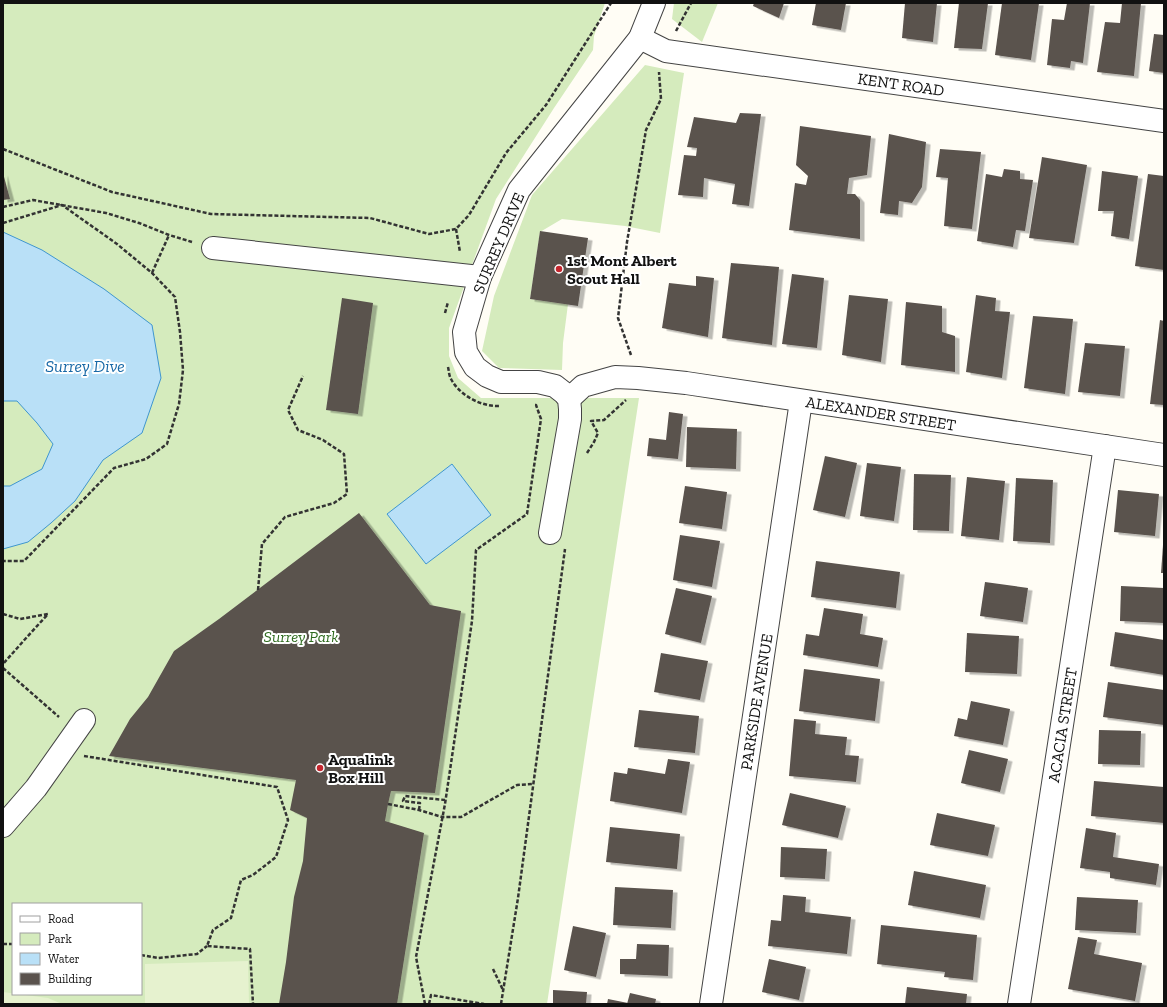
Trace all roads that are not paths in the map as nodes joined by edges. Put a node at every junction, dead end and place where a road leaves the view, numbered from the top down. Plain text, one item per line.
1 (654, 3) edge
2 (640, 38) junction
3 (1164, 121) edge
4 (213, 248) road end
5 (470, 275) junction
6 (562, 393) junction
7 (801, 401) junction
8 (1105, 446) junction
9 (1164, 455) edge
10 (550, 533) dead end
11 (80, 726) road end
12 (3, 826) edge
13 (711, 1004) edge
14 (1019, 1004) edge

1 - 2 street, SURREY DRIVE
2 - 3 street, KENT ROAD
2 - 5 street, SURREY DRIVE
4 - 5 street
5 - 6 street, SURREY DRIVE
6 - 7 street, ALEXANDER STREET
6 - 10 street
7 - 8 street, ALEXANDER STREET
7 - 13 street, PARKSIDE AVENUE
8 - 9 street, ALEXANDER STREET
8 - 14 street, ACACIA STREET
11 - 12 street

